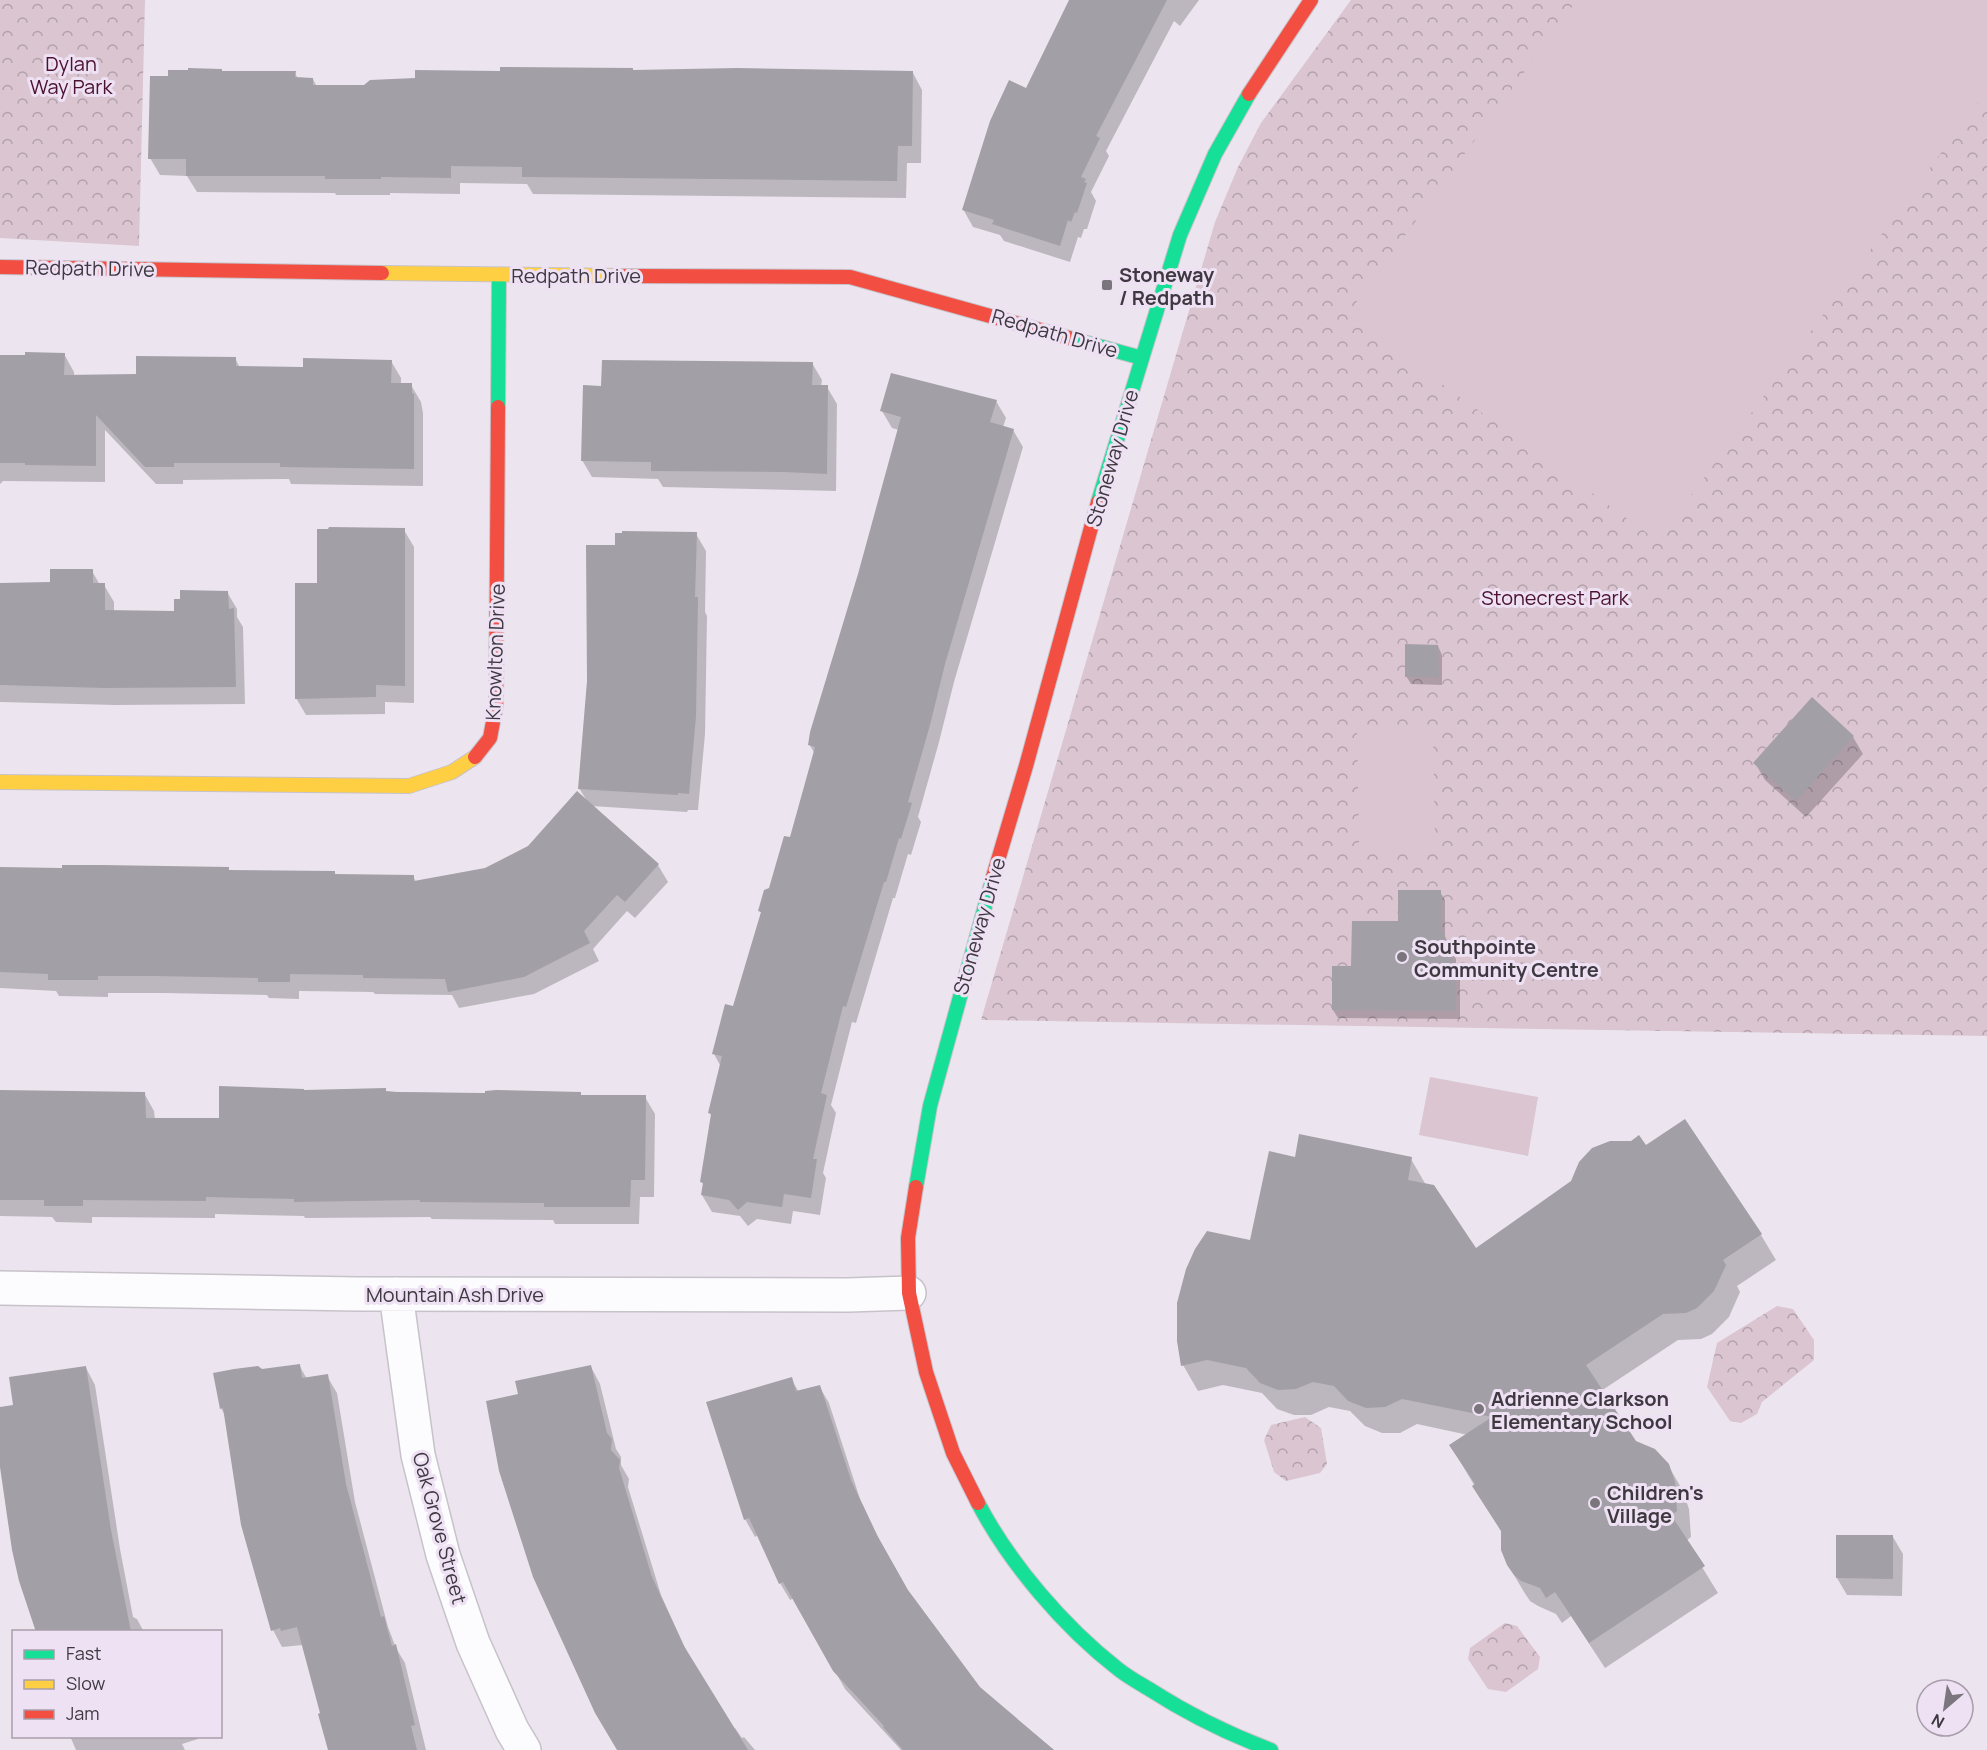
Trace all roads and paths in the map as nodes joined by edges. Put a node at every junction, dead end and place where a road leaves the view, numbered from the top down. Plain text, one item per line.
1 (1311, 0) edge
2 (0, 267) edge
3 (500, 275) junction
4 (1142, 358) junction
5 (0, 782) edge
6 (0, 1288) edge
7 (909, 1293) junction
8 (396, 1294) junction
9 (524, 1750) edge
10 (1271, 1750) edge

1 - 4 street, Stoneway Drive
2 - 3 street, Redpath Drive
3 - 4 street, Redpath Drive
3 - 5 street, Knowlton Drive
4 - 7 street, Stoneway Drive
6 - 8 street, Mountain Ash Drive
7 - 8 street, Mountain Ash Drive
7 - 10 street, Stoneway Drive
8 - 9 street, Oak Grove Street

